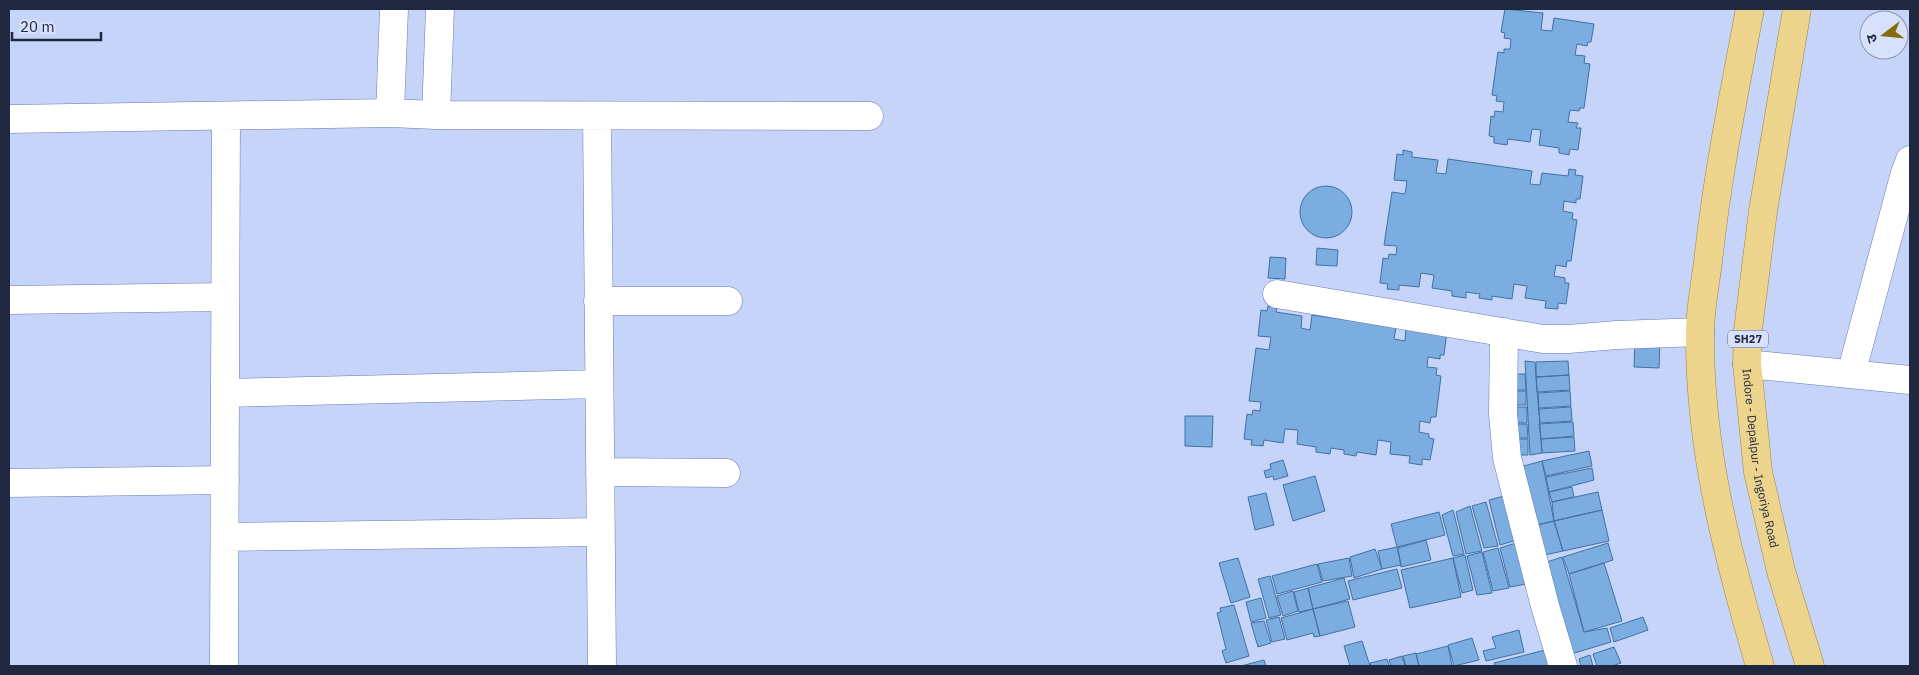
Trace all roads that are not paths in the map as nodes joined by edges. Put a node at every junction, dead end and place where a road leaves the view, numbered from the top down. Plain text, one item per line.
1 (394, 9) edge
2 (440, 9) edge
3 (1750, 9) edge
4 (1797, 9) edge
5 (390, 113) junction
6 (436, 115) junction
7 (226, 116) junction
8 (597, 116) junction
9 (869, 116) dead end
10 (9, 119) edge
11 (1910, 160) edge
12 (1277, 294) dead end
13 (225, 297) junction
14 (9, 300) edge
15 (598, 301) junction
16 (728, 301) dead end
17 (1504, 332) junction
18 (1700, 332) junction
19 (1747, 364) junction
20 (1851, 374) junction
21 (1910, 380) edge
22 (599, 384) junction
23 (225, 393) junction
24 (600, 472) junction
25 (726, 472) dead end
26 (225, 480) junction
27 (9, 483) edge
28 (601, 532) junction
29 (225, 537) junction
30 (224, 666) edge
31 (602, 666) edge
32 (1563, 666) edge
33 (1760, 666) edge
34 (1810, 666) edge

1 - 5 street
2 - 6 street
3 - 18 main road
4 - 19 main road, Indore - Depalpur - Ingoriya Road / SH27
5 - 6 street
5 - 7 street
6 - 8 street
7 - 10 street
7 - 13 street
8 - 9 street
8 - 15 street
11 - 20 street
12 - 17 street
13 - 14 street
13 - 23 street
15 - 16 street
15 - 22 street
17 - 18 street
17 - 32 street
18 - 33 main road
19 - 20 street
19 - 34 main road, Indore - Depalpur - Ingoriya Road / SH27
20 - 21 street
22 - 23 street
22 - 24 street
23 - 26 street
24 - 25 street
24 - 28 street
26 - 27 street
26 - 29 street
28 - 29 street
28 - 31 street
29 - 30 street

